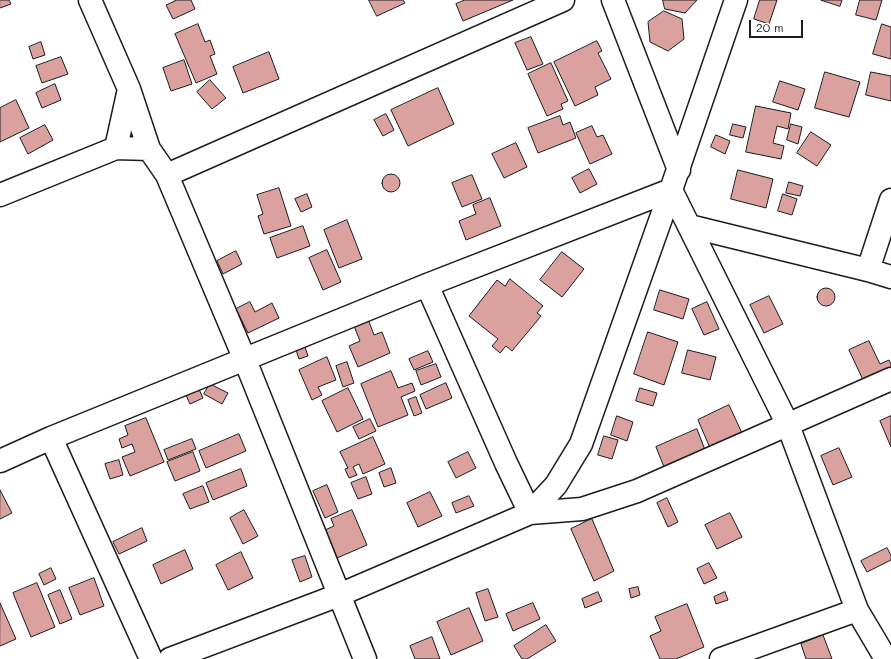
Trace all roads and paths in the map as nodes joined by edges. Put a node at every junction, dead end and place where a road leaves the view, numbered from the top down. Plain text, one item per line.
1 (90, 0) edge
2 (563, 0) edge
3 (613, 0) edge
4 (736, 0) edge
5 (129, 89) junction
6 (116, 148) junction
7 (149, 149) junction
8 (679, 170) junction
9 (166, 175) junction
10 (671, 190) junction
11 (0, 195) edge
12 (891, 200) edge
13 (689, 226) junction
14 (868, 270) junction
15 (891, 277) edge
16 (427, 285) junction
17 (245, 360) junction
18 (891, 379) edge
19 (788, 425) junction
20 (51, 438) junction
21 (0, 460) edge
22 (530, 513) junction
23 (339, 595) junction
24 (857, 610) junction
25 (732, 657) edge
26 (151, 659) edge
27 (170, 659) edge
28 (365, 659) edge
29 (886, 659) edge

1 - 5 street
2 - 9 street
3 - 8 street
4 - 8 street
5 - 6 street
5 - 7 street
6 - 7 street
6 - 11 street
7 - 9 street
8 - 10 street
9 - 17 street
10 - 13 street
10 - 16 street
10 - 22 street
12 - 14 street
13 - 14 street
13 - 19 street
14 - 15 street
16 - 17 street
16 - 22 street
17 - 20 street
17 - 23 street
18 - 19 street
19 - 22 street
19 - 24 street
20 - 21 street
20 - 26 street
22 - 23 street
23 - 27 street
23 - 28 street
24 - 25 street
24 - 29 street

